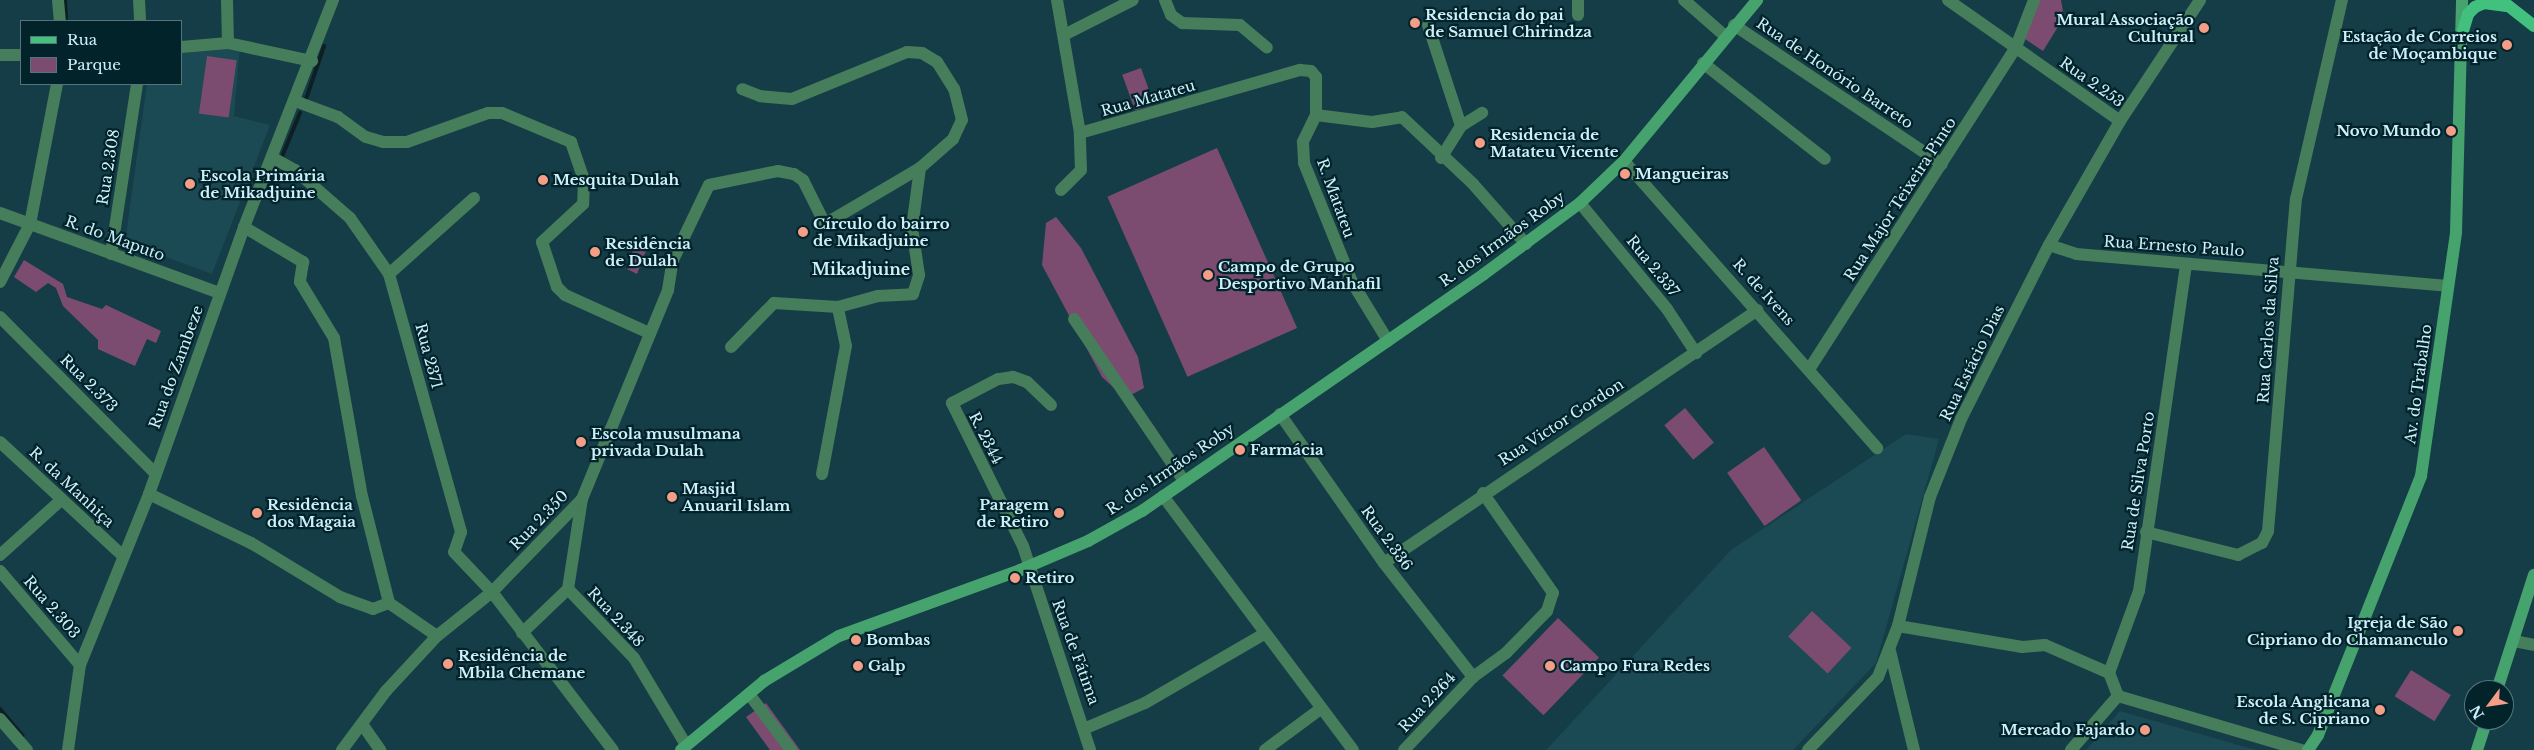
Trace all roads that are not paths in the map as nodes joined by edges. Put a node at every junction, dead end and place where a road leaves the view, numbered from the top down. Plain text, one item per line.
1 (58, 0) edge
2 (138, 0) edge
3 (227, 0) edge
4 (333, 0) edge
5 (1057, 0) edge
6 (1133, 0) edge
7 (1165, 0) edge
8 (1578, 0) edge
9 (1684, 0) edge
10 (1757, 0) edge
11 (1948, 0) edge
12 (2034, 0) edge
13 (2200, 0) edge
14 (2342, 0) edge
15 (2462, 0) edge
16 (2503, 3) edge
17 (1578, 15) dead end
18 (60, 20) edge
19 (140, 20) edge
20 (1428, 25) dead end
21 (1734, 25) junction
22 (2534, 26) edge
23 (2462, 34) junction
24 (1064, 35) junction
25 (1726, 36) junction
26 (228, 43) junction
27 (182, 47) edge
28 (2016, 47) junction
29 (1267, 48) dead end
30 (20, 55) edge
31 (0, 56) edge
32 (312, 61) junction
33 (1703, 63) junction
34 (57, 85) edge
35 (137, 85) edge
36 (742, 89) dead end
37 (295, 101) junction
38 (1482, 113) dead end
39 (1316, 115) junction
40 (2120, 121) junction
41 (1461, 126) junction
42 (1080, 133) junction
43 (1441, 158) junction
44 (275, 159) junction
45 (1825, 159) dead end
46 (1621, 164) junction
47 (1942, 164) junction
48 (920, 168) junction
49 (1061, 190) dead end
50 (474, 198) dead end
51 (1580, 203) junction
52 (0, 213) edge
53 (30, 224) junction
54 (244, 227) junction
55 (1526, 244) junction
56 (2049, 245) junction
57 (111, 254) junction
58 (2186, 264) junction
59 (2288, 270) junction
60 (389, 274) junction
61 (0, 282) edge
62 (2448, 286) junction
63 (220, 293) junction
64 (838, 306) junction
65 (1757, 310) junction
66 (0, 317) edge
67 (1074, 319) dead end
68 (647, 332) junction
69 (1388, 341) junction
70 (731, 347) dead end
71 (1696, 353) junction
72 (1810, 368) junction
73 (1051, 405) dead end
74 (1280, 414) junction
75 (0, 442) edge
76 (1877, 448) dead end
77 (155, 473) junction
78 (822, 474) dead end
79 (1184, 481) junction
80 (1483, 493) junction
81 (149, 494) junction
82 (1163, 496) junction
83 (582, 499) junction
84 (61, 500) junction
85 (2146, 532) junction
86 (122, 555) junction
87 (0, 556) edge
88 (1384, 563) junction
89 (1028, 566) junction
90 (0, 571) edge
91 (2534, 575) edge
92 (568, 589) junction
93 (492, 592) junction
94 (389, 603) junction
95 (1898, 626) junction
96 (522, 633) junction
97 (1264, 634) junction
98 (437, 636) junction
99 (2514, 640) junction
100 (2534, 645) edge
101 (1890, 651) junction
102 (80, 665) junction
103 (2109, 673) junction
104 (1473, 677) junction
105 (2500, 680) edge
106 (749, 694) junction
107 (2118, 696) junction
108 (1319, 710) junction
109 (0, 719) edge
110 (362, 724) junction
111 (1086, 728) junction
112 (2484, 730) edge
113 (684, 748) edge
114 (27, 750) edge
115 (68, 750) edge
116 (342, 750) edge
117 (380, 750) edge
118 (613, 750) edge
119 (791, 750) edge
120 (1090, 750) edge
121 (1265, 750) edge
122 (1353, 750) edge
123 (1404, 750) edge
124 (1808, 750) edge
125 (1914, 750) edge
126 (2071, 750) edge
127 (2302, 750) edge
128 (2308, 750) edge
129 (2477, 750) edge

1 - 18 street
2 - 19 street
3 - 26 street
4 - 32 street, Rua do Zambeze
5 - 24 street
6 - 24 street
7 - 29 street
8 - 17 street
9 - 25 street
10 - 21 street, R. dos Irmãos Roby
11 - 28 street, Rua 2.253
12 - 28 street, Rua Major Teixeira Pinto
13 - 40 street, Rua Estácio Dias
14 - 59 street, Rua Carlos da Silva
15 - 23 street, Av. do Trabalho
16 - 22 main road
16 - 23 main road
20 - 41 street
21 - 25 street, R. dos Irmãos Roby
21 - 47 street, Rua de Honório Barreto
23 - 62 street, Av. do Trabalho
24 - 42 street
25 - 33 street, R. dos Irmãos Roby
26 - 27 street
26 - 32 street
28 - 40 street, Rua 2.253
28 - 47 street, Rua Major Teixeira Pinto
30 - 31 street
32 - 37 street, Rua do Zambeze
33 - 45 street
33 - 46 street, R. dos Irmãos Roby
34 - 53 street
35 - 57 street, Rua 2.308
36 - 48 street
37 - 44 street, Rua do Zambeze
37 - 68 street
38 - 41 street
39 - 42 street, Rua Matateu
39 - 43 street
39 - 69 street, R. Matateu
40 - 56 street, Rua Estácio Dias
41 - 43 street
42 - 49 street
43 - 55 street
44 - 54 street, Rua do Zambeze
44 - 60 street, Rua 2371
46 - 51 street, R. dos Irmãos Roby
46 - 65 street, R. de Ivens
47 - 72 street, Rua Major Teixeira Pinto
48 - 64 street
48 - 68 street, Rua 2.350
50 - 60 street
51 - 55 street, R. dos Irmãos Roby
51 - 71 street, Rua 2.337
52 - 53 street, R. do Maputo
53 - 57 street, R. do Maputo
53 - 61 street
54 - 63 street, Rua do Zambeze
54 - 94 street
55 - 69 street, R. dos Irmãos Roby
56 - 58 street, Rua Ernesto Paulo
56 - 95 street, Rua Estácio Dias
57 - 63 street, R. do Maputo
58 - 59 street, Rua Ernesto Paulo
58 - 85 street, Rua de Silva Porto
59 - 62 street, Rua Ernesto Paulo
59 - 85 street, Rua Carlos da Silva
60 - 93 street, Rua 2371
62 - 128 street, Av. do Trabalho
63 - 77 street, Rua do Zambeze
64 - 70 street
64 - 78 street
65 - 71 street, Rua Victor Gordon
65 - 72 street, R. de Ivens
66 - 77 street, Rua 2.373
67 - 79 street
68 - 83 street, Rua 2.350
69 - 74 street, R. dos Irmãos Roby
71 - 80 street, Rua Victor Gordon
72 - 76 street, R. de Ivens
73 - 89 street, R. 2344
74 - 79 street, R. dos Irmãos Roby
74 - 88 street, Rua 2.336
75 - 84 street, R. da Manhiça
77 - 81 street, Rua do Zambeze
79 - 82 street, R. dos Irmãos Roby
80 - 88 street, Rua Victor Gordon
80 - 104 street, Rua 2.264
81 - 86 street, Rua do Zambeze
81 - 94 street
82 - 89 street, R. dos Irmãos Roby
82 - 97 street
83 - 92 street, Rua 2.348
83 - 93 street, Rua 2.350
84 - 86 street, R. da Manhiça
84 - 87 street
85 - 103 street, Rua de Silva Porto
86 - 102 street, Rua do Zambeze
88 - 104 street, Rua 2.336
89 - 106 street, R. dos Irmãos Roby
89 - 111 street, Rua de Fátima
90 - 102 street, Rua 2.303
91 - 99 street
92 - 96 street
92 - 113 street, Rua 2.348
93 - 96 street
93 - 98 street, Rua 2.350
94 - 98 street
95 - 101 street, Rua Estácio Dias
95 - 103 street
96 - 118 street
97 - 108 street
97 - 111 street
98 - 110 street, Rua 2.350
99 - 100 street
99 - 105 street
101 - 124 street, Rua Estácio Dias
101 - 125 street
102 - 115 street, Rua do Zambeze
103 - 107 street
104 - 123 street, Rua 2.264
106 - 113 street, R. dos Irmãos Roby
106 - 119 street
107 - 126 street
107 - 127 street
108 - 121 street
108 - 122 street
109 - 114 street
110 - 116 street, Rua 2.350
110 - 117 street
111 - 120 street, Rua de Fátima
112 - 129 street

